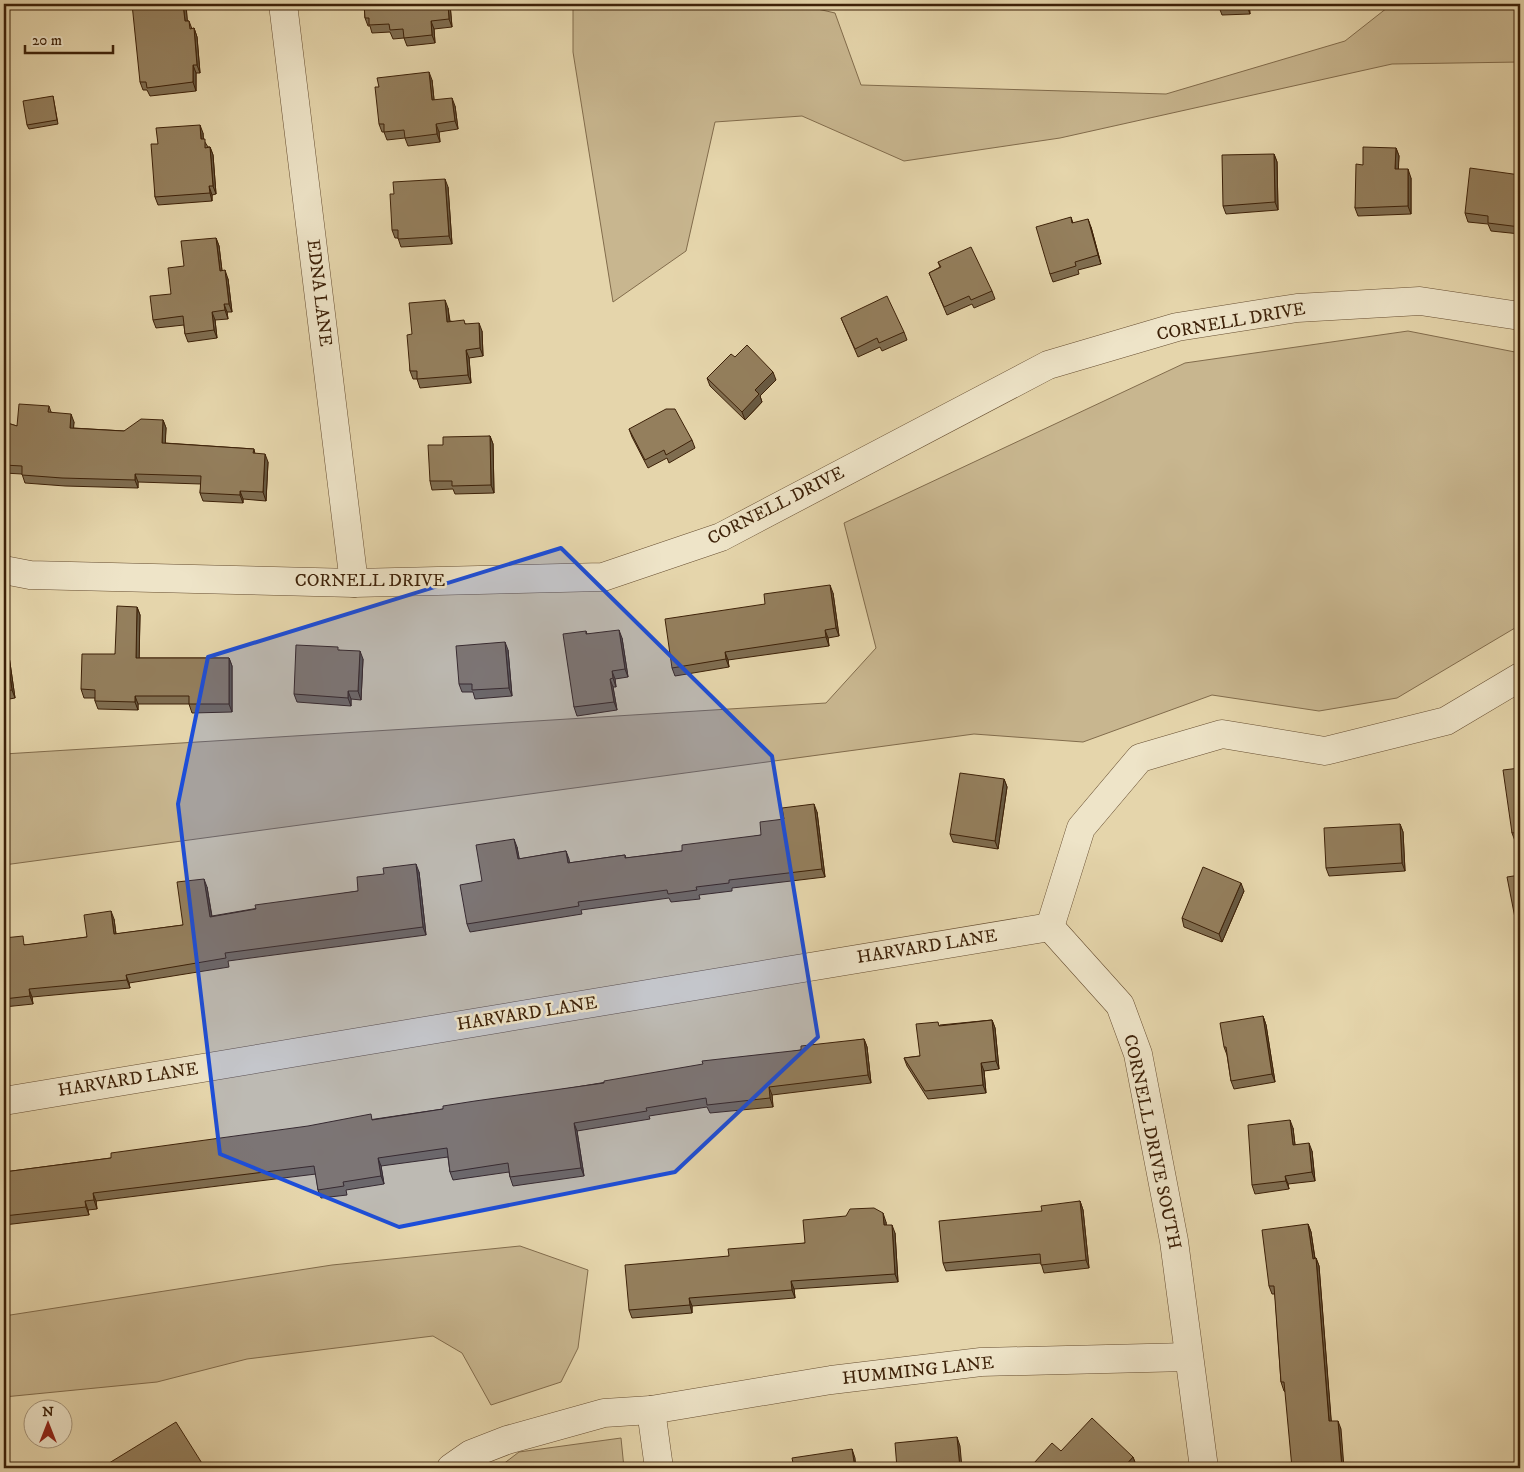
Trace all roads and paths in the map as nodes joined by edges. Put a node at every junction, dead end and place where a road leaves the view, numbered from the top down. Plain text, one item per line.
1 (283, 4) edge
2 (1520, 316) edge
3 (4, 570) edge
4 (354, 583) junction
5 (1520, 677) edge
6 (1050, 926) junction
7 (4, 1101) edge
8 (1188, 1357) junction
9 (651, 1410) junction
10 (451, 1468) edge
11 (659, 1468) edge
12 (1204, 1468) edge

1 - 4 street, EDNA LANE
2 - 4 street, CORNELL DRIVE
3 - 4 street, CORNELL DRIVE
5 - 6 street
6 - 7 street, HARVARD LANE
6 - 8 street, CORNELL DRIVE SOUTH
8 - 9 street, HUMMING LANE
8 - 12 street, CORNELL DRIVE SOUTH
9 - 10 street, HUMMING LANE
9 - 11 street

